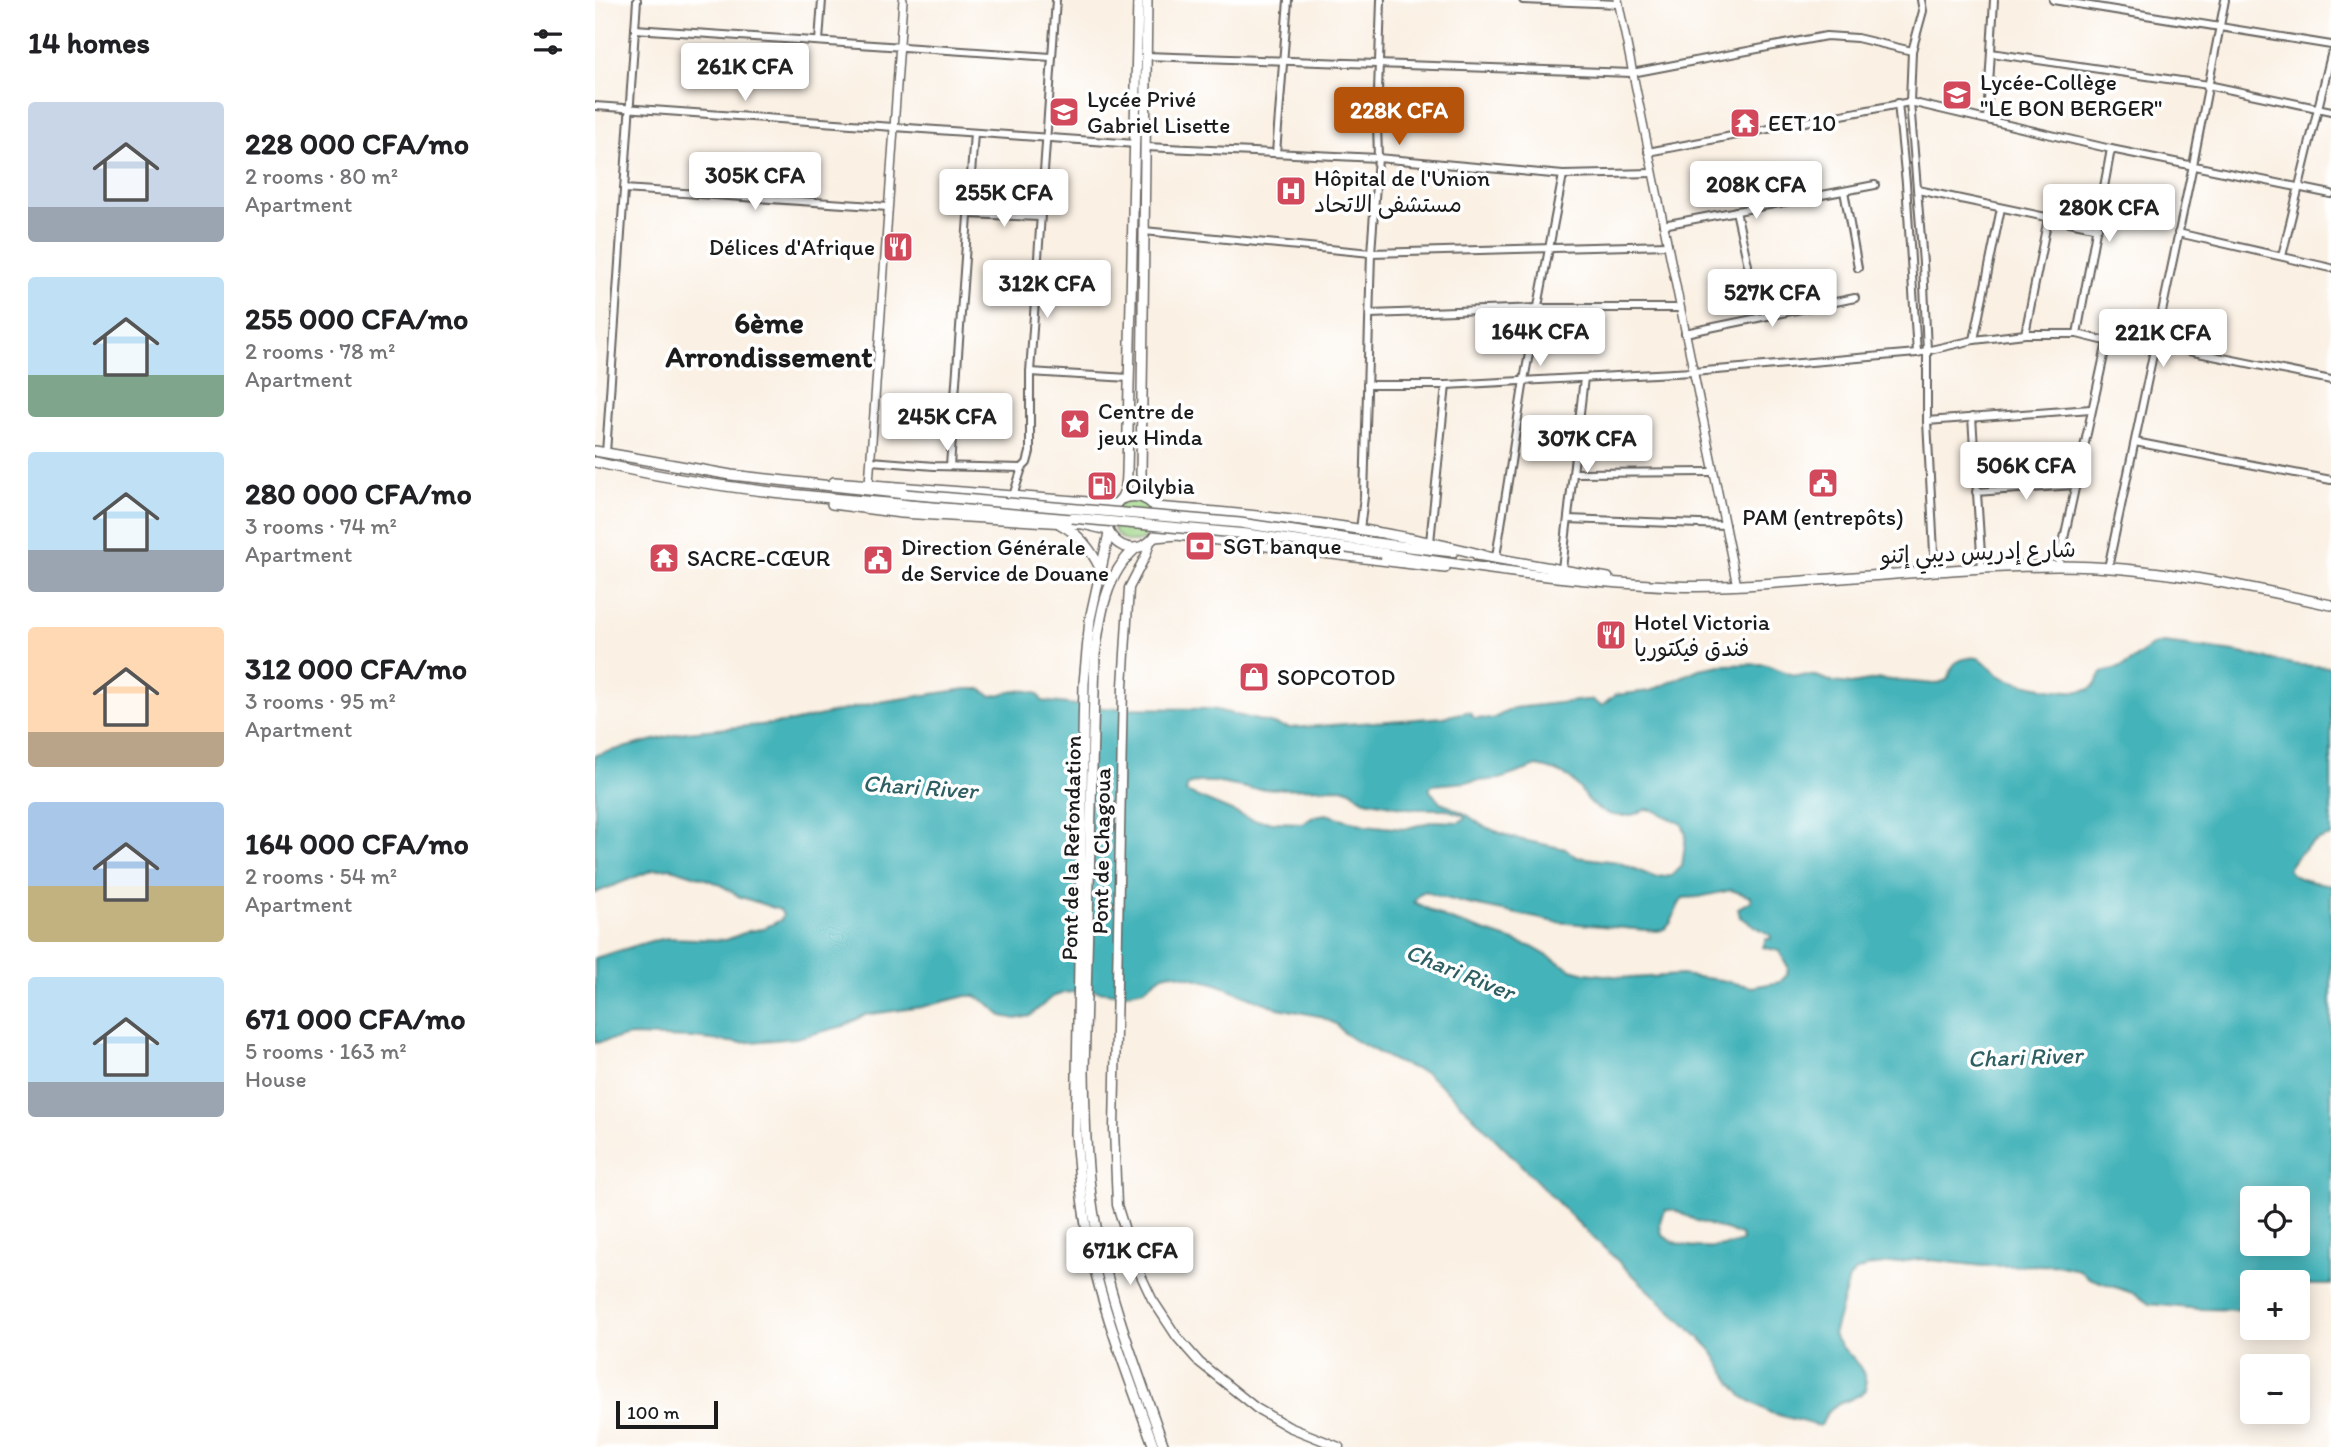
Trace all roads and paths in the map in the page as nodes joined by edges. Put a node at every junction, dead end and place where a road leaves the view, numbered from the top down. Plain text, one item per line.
1 (637, 0) edge
2 (822, 0) edge
3 (903, 0) edge
4 (1056, 0) edge
5 (1138, 0) edge
6 (1147, 0) edge
7 (1287, 0) edge
8 (1381, 0) edge
9 (1523, 0) edge
10 (1921, 0) edge
11 (1994, 0) edge
12 (2053, 0) edge
13 (2225, 0) edge
14 (1619, 2) edge
15 (2220, 26) junction
16 (635, 29) junction
17 (819, 41) junction
18 (2331, 45) edge
19 (899, 48) junction
20 (1912, 51) junction
21 (1991, 53) junction
22 (2331, 55) edge
23 (1146, 56) junction
24 (1051, 57) junction
25 (1283, 59) junction
26 (1379, 64) junction
27 (1632, 73) junction
28 (2208, 85) junction
29 (1910, 102) junction
30 (1898, 103) junction
31 (595, 106) edge
32 (2317, 108) junction
33 (629, 109) junction
34 (2331, 111) edge
35 (1987, 119) junction
36 (893, 127) junction
37 (974, 133) junction
38 (1047, 137) junction
39 (1141, 146) junction
40 (2112, 149) junction
41 (1648, 152) junction
42 (1276, 153) junction
43 (1378, 158) junction
44 (2193, 165) junction
45 (1653, 173) junction
46 (1563, 175) junction
47 (1875, 185) dead end
48 (2298, 187) junction
49 (624, 189) junction
50 (1918, 190) junction
51 (1843, 191) junction
52 (2331, 194) edge
53 (888, 207) junction
54 (2001, 208) junction
55 (1736, 211) junction
56 (969, 214) junction
57 (1040, 217) junction
58 (2048, 218) junction
59 (1663, 225) junction
60 (2098, 228) junction
61 (1144, 231) junction
62 (2178, 233) junction
63 (1668, 246) junction
64 (1549, 249) junction
65 (1371, 253) junction
66 (2282, 256) junction
67 (1923, 263) junction
68 (1911, 264) junction
69 (1748, 265) dead end
70 (1858, 268) dead end
71 (2331, 268) edge
72 (1855, 298) dead end
73 (1538, 308) junction
74 (1680, 308) junction
75 (1370, 314) junction
76 (1685, 333) junction
77 (2025, 334) junction
78 (2077, 334) junction
79 (1974, 340) junction
80 (2107, 342) junction
81 (2154, 344) junction
82 (1927, 351) junction
83 (1917, 353) junction
84 (1030, 372) junction
85 (1693, 372) junction
86 (1129, 378) junction
87 (1584, 378) junction
88 (1524, 380) junction
89 (2331, 380) edge
90 (1367, 384) junction
91 (1446, 385) junction
92 (2091, 409) junction
93 (1972, 417) junction
94 (1927, 421) junction
95 (2134, 442) junction
96 (595, 451) edge
97 (606, 453) junction
98 (871, 461) junction
99 (595, 462) edge
100 (950, 466) junction
101 (1022, 468) junction
102 (1713, 472) junction
103 (1574, 473) junction
104 (2331, 480) edge
105 (801, 484) junction
106 (869, 484) junction
107 (2075, 485) junction
108 (1976, 492) junction
109 (789, 495) junction
110 (1013, 496) junction
111 (905, 499) junction
112 (1145, 499) junction
113 (1117, 501) junction
114 (1155, 507) junction
115 (1568, 519) junction
116 (1059, 523) junction
117 (1725, 525) junction
118 (1360, 530) junction
119 (1109, 532) junction
120 (1152, 540) junction
121 (1430, 542) junction
122 (1136, 548) junction
123 (1382, 548) junction
124 (1483, 555) junction
125 (1496, 557) junction
126 (2058, 566) junction
127 (1100, 568) junction
128 (1481, 568) junction
129 (2108, 568) junction
130 (1562, 569) junction
131 (1982, 569) junction
132 (1935, 572) junction
133 (1623, 582) junction
134 (1737, 586) junction
135 (2331, 605) edge
136 (1089, 683) junction
137 (1082, 1013) junction
138 (1154, 1447) edge
139 (1164, 1447) edge
140 (1339, 1447) edge

1 - 16 street
2 - 17 street
3 - 19 street
4 - 24 street
5 - 39 main road
6 - 23 main road
7 - 25 street
8 - 26 street
9 - 14 street
10 - 20 street
11 - 21 street
12 - 15 street
13 - 15 street
14 - 27 street
15 - 18 street
15 - 28 street
16 - 17 street
16 - 33 street
17 - 19 street
19 - 24 street
19 - 36 street
20 - 27 street
20 - 29 street
21 - 28 street
21 - 35 street
22 - 32 street
23 - 25 street
23 - 39 main road
24 - 38 street
25 - 26 street
25 - 42 street
26 - 27 street
26 - 43 street
27 - 41 street
28 - 32 street
28 - 44 street
29 - 30 street
29 - 35 street
29 - 50 street
30 - 41 street
30 - 68 street
31 - 33 street
32 - 34 street
32 - 48 street
33 - 36 street
33 - 49 street
35 - 40 street
36 - 37 street
36 - 53 street
37 - 38 street
37 - 56 street
38 - 39 street
38 - 57 street
39 - 42 street
39 - 61 main road
39 - 86 main road
40 - 44 street
40 - 60 street
41 - 45 street
42 - 43 street
43 - 46 street
43 - 65 street
44 - 48 street
44 - 62 street
45 - 46 street
45 - 59 street
46 - 64 street
47 - 51 street
48 - 52 street
48 - 66 street
49 - 53 street
49 - 97 street
50 - 54 street
50 - 67 street
51 - 55 street
51 - 70 street
53 - 98 street
54 - 58 street
54 - 79 street
55 - 59 street
55 - 69 street
56 - 57 street
56 - 100 street
57 - 84 street
58 - 60 street
58 - 77 street
59 - 63 street
60 - 78 street
61 - 65 street
61 - 112 main road
62 - 66 street
62 - 81 street
63 - 64 street
63 - 74 street
64 - 65 street
64 - 73 street
65 - 75 street
66 - 71 street
67 - 68 street
67 - 82 street
68 - 83 street
72 - 76 street
73 - 74 street
73 - 75 street
73 - 88 street
74 - 76 street
75 - 90 street
76 - 85 street
77 - 78 street
77 - 79 street
78 - 80 street
79 - 82 street
80 - 81 street
80 - 92 street
81 - 89 street
81 - 95 street
82 - 83 street
82 - 94 street
83 - 85 street
84 - 86 street
84 - 101 street
85 - 87 street
85 - 102 street
86 - 113 main road
87 - 88 street
87 - 103 street
88 - 91 street
88 - 125 street
90 - 91 street
90 - 118 street
91 - 121 street
92 - 93 street
92 - 107 street
93 - 94 street
93 - 108 street
94 - 132 street
95 - 104 street
95 - 129 street
96 - 97 main road
97 - 105 main road
98 - 100 street
98 - 106 street
99 - 109 main road
100 - 101 street
101 - 110 street
102 - 103 street
102 - 117 street
103 - 115 street
105 - 106 main road
105 - 111 main road
106 - 110 main road
107 - 108 street
107 - 126 street
108 - 131 street
109 - 111 main road
109 - 116 main road
110 - 113 main road
111 - 123 main road, bridge
112 - 113 main road
112 - 114 main road
113 - 119 main road
114 - 118 main road
114 - 120 main road
115 - 117 street
115 - 130 street
116 - 119 main road
116 - 127 main road
117 - 134 street
118 - 121 main road
119 - 122 main road
119 - 127 main road
120 - 122 main road
120 - 128 main road
120 - 140 main road, Pont de Chagoua
121 - 124 main road
122 - 136 main road
123 - 124 main road, شارع إدريس ديبي إتنو
123 - 128 main road, شارع إدريس ديبي إتنو
124 - 125 main road, شارع إدريس ديبي إتنو
125 - 130 main road, شارع إدريس ديبي إتنو
126 - 129 main road, شارع إدريس ديبي إتنو
126 - 131 main road, شارع إدريس ديبي إتنو
127 - 136 main road
128 - 133 main road, شارع إدريس ديبي إتنو
129 - 135 main road, شارع إدريس ديبي إتنو
130 - 133 main road, شارع إدريس ديبي إتنو
131 - 132 main road, شارع إدريس ديبي إتنو
132 - 134 main road, شارع إدريس ديبي إتنو
133 - 134 main road, شارع إدريس ديبي إتنو
136 - 137 main road, Pont de la Refondation
137 - 138 main road
137 - 139 main road

